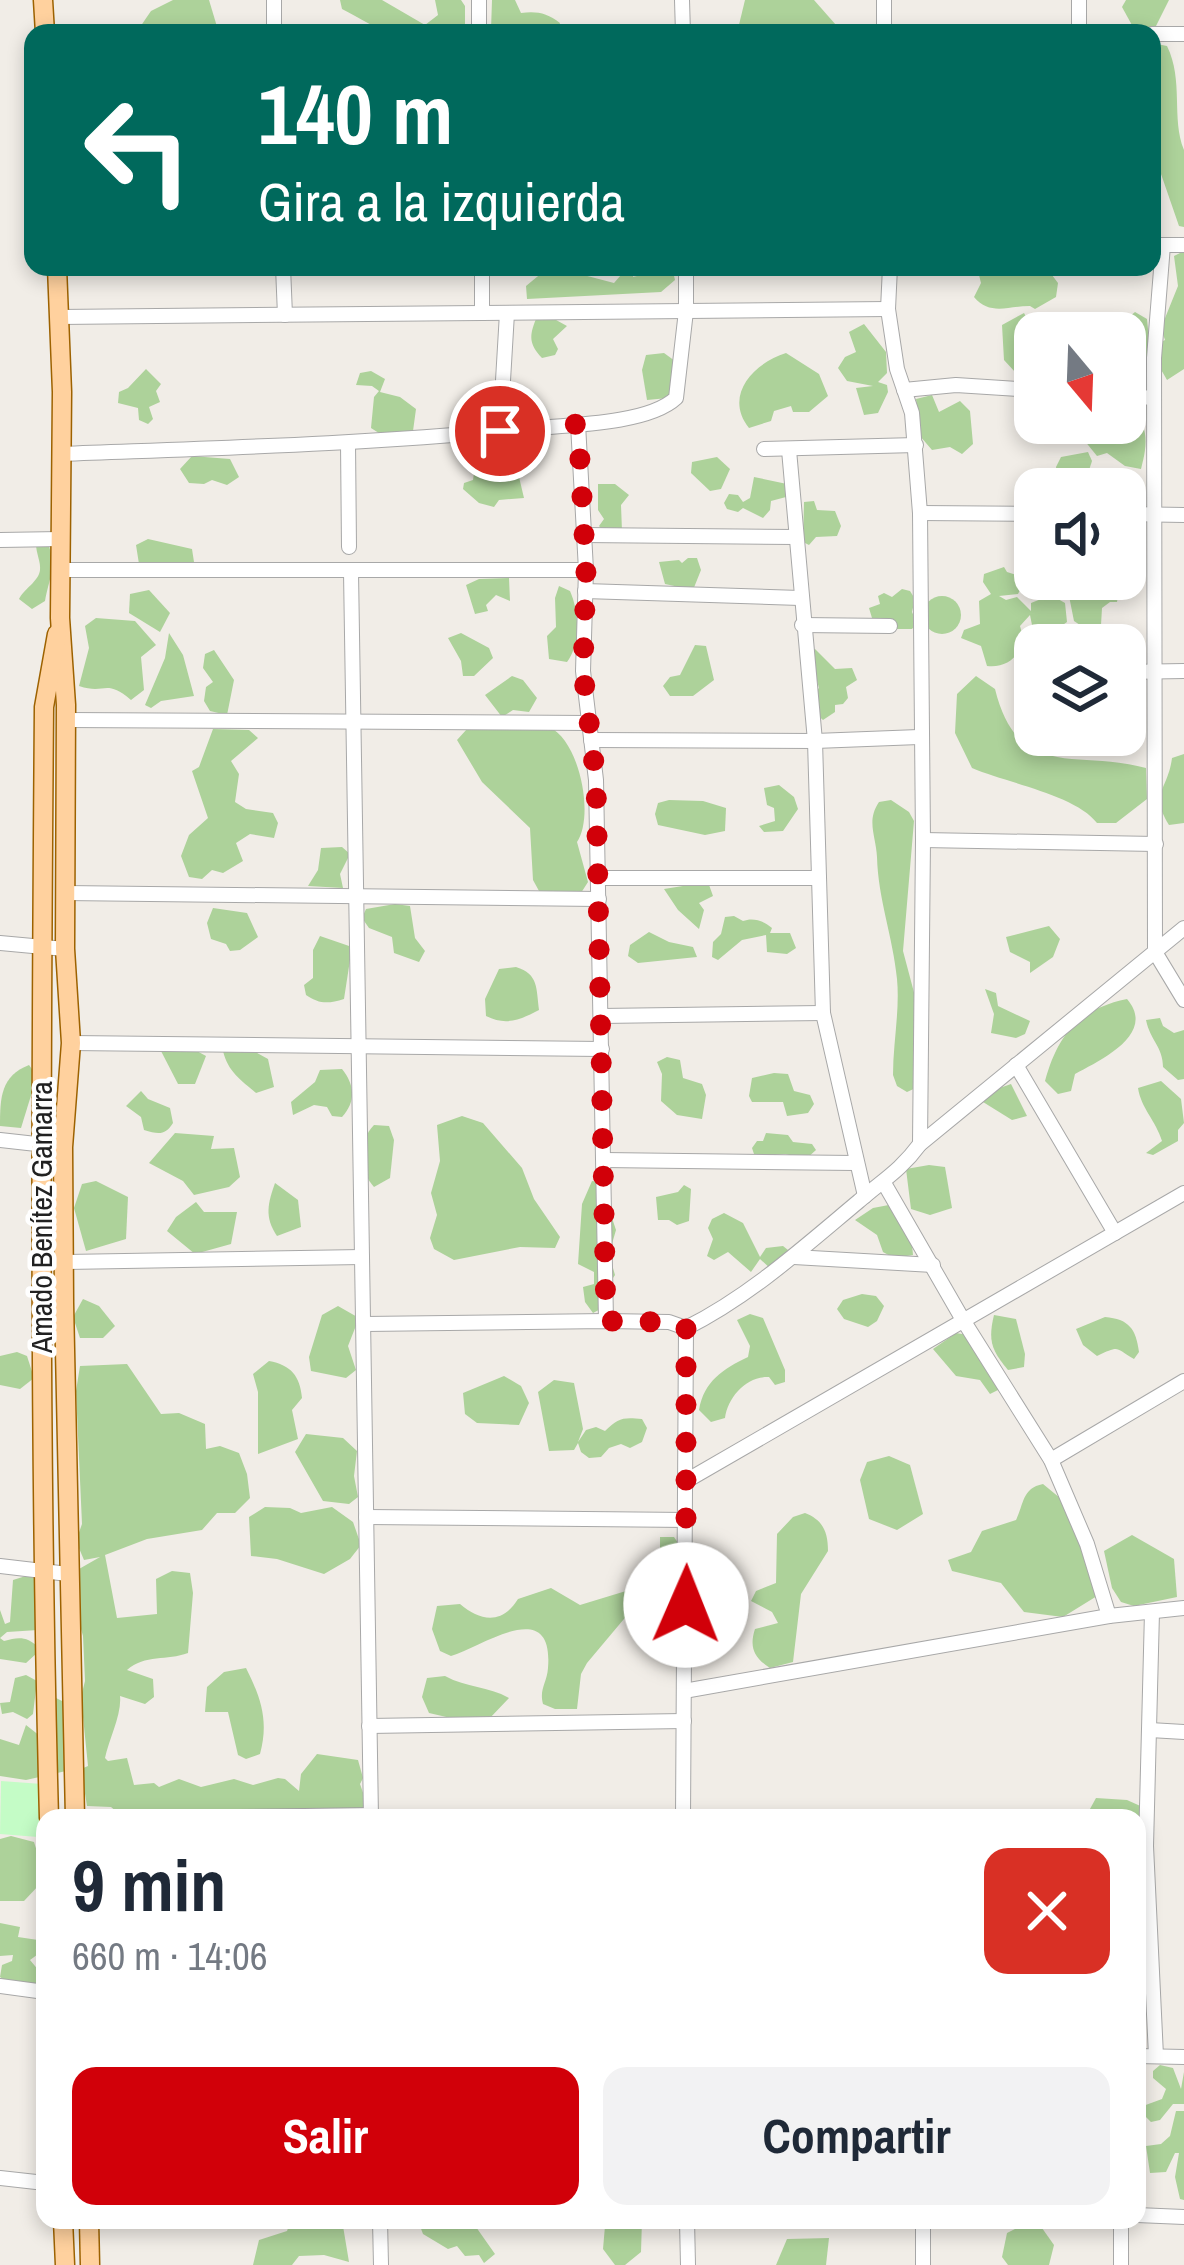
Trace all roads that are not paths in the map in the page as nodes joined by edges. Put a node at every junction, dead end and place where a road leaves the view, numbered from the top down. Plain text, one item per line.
1 (57, 276) edge
2 (283, 276) edge
3 (482, 276) edge
4 (686, 276) edge
5 (890, 276) edge
6 (1157, 276) edge
7 (888, 309) junction
8 (686, 311) junction
9 (482, 313) junction
10 (507, 313) junction
11 (285, 315) junction
12 (59, 317) junction
13 (1014, 389) edge
14 (904, 390) junction
15 (1146, 397) edge
16 (1154, 398) junction
17 (578, 424) junction
18 (500, 431) junction
19 (349, 443) junction
20 (916, 445) junction
21 (764, 448) dead end
22 (789, 450) junction
23 (62, 454) junction
24 (920, 513) junction
25 (1014, 514) edge
26 (1146, 514) edge
27 (1155, 514) junction
28 (1184, 515) edge
29 (584, 535) junction
30 (60, 538) junction
31 (796, 538) junction
32 (0, 540) edge
33 (349, 547) dead end
34 (60, 570) junction
35 (586, 570) junction
36 (351, 572) junction
37 (585, 591) junction
38 (800, 598) junction
39 (60, 618) junction
40 (802, 625) junction
41 (890, 626) dead end
42 (1184, 671) edge
43 (1146, 672) edge
44 (1155, 672) junction
45 (66, 720) junction
46 (352, 720) junction
47 (590, 723) junction
48 (920, 737) junction
49 (591, 740) junction
50 (815, 741) junction
51 (923, 840) junction
52 (1156, 844) junction
53 (598, 878) junction
54 (819, 878) junction
55 (65, 893) junction
56 (356, 895) junction
57 (598, 899) junction
58 (1184, 928) edge
59 (0, 943) edge
60 (64, 949) junction
61 (42, 950) junction
62 (1155, 952) junction
63 (1184, 1000) edge
64 (823, 1013) junction
65 (601, 1016) junction
66 (70, 1043) junction
67 (359, 1048) junction
68 (602, 1049) junction
69 (1016, 1065) junction
70 (0, 1141) edge
71 (920, 1144) junction
72 (40, 1145) junction
73 (64, 1147) junction
74 (604, 1160) junction
75 (855, 1163) junction
76 (884, 1183) junction
77 (1184, 1193) edge
78 (865, 1196) junction
79 (1115, 1233) junction
80 (362, 1257) junction
81 (794, 1257) junction
82 (66, 1262) junction
83 (933, 1265) junction
84 (963, 1320) junction
85 (606, 1321) junction
86 (365, 1324) junction
87 (686, 1328) junction
88 (1184, 1381) edge
89 (1051, 1460) junction
90 (686, 1481) junction
91 (366, 1517) junction
92 (688, 1520) junction
93 (0, 1566) edge
94 (42, 1572) junction
95 (68, 1574) junction
96 (1184, 1608) edge
97 (1153, 1612) junction
98 (1109, 1616) junction
99 (684, 1690) junction
100 (684, 1721) junction
101 (370, 1726) junction
102 (1150, 1730) junction
103 (1184, 1732) edge
104 (49, 1809) edge
105 (75, 1809) edge
106 (371, 1809) edge
107 (683, 1809) edge
108 (1145, 1809) edge
109 (1146, 1907) edge
110 (0, 1986) edge
111 (36, 1991) edge
112 (1146, 2056) edge
113 (1156, 2056) junction
114 (1184, 2057) edge
115 (0, 2178) edge
116 (36, 2182) edge
117 (1146, 2215) edge
118 (1184, 2217) edge
119 (63, 2229) edge
120 (88, 2229) edge
121 (380, 2229) edge
122 (687, 2229) edge
123 (923, 2229) edge
124 (1121, 2229) edge
125 (65, 2265) edge
126 (90, 2265) edge
127 (381, 2265) edge
128 (688, 2265) edge
129 (923, 2265) edge
130 (1120, 2265) edge

1 - 12 main road, Amado Benítez Gamarra
2 - 11 street
3 - 9 street
4 - 8 street
5 - 7 street
6 - 16 street
7 - 8 street
7 - 14 street
8 - 10 street
8 - 17 street
9 - 10 street
9 - 11 street
10 - 18 street
11 - 12 street
12 - 23 main road, Amado Benítez Gamarra
13 - 14 street
14 - 20 street
15 - 16 street
16 - 27 street
17 - 18 street
17 - 29 street
18 - 19 street
19 - 23 street
19 - 33 street
20 - 22 street
20 - 24 street
21 - 22 street
22 - 31 street
23 - 30 main road, Amado Benítez Gamarra
24 - 25 street
24 - 48 street
26 - 27 street
27 - 28 street
27 - 44 street
29 - 31 street
29 - 35 street
30 - 32 street
30 - 34 main road, Amado Benítez Gamarra
31 - 38 street
34 - 36 street
34 - 39 main road, Amado Benítez Gamarra
35 - 36 street
35 - 37 street
36 - 46 street
37 - 38 street
37 - 47 street
38 - 40 street
39 - 45 main road, Amado Benítez Gamarra
39 - 61 main road, Amado Benítez Gamarra
40 - 41 street
40 - 50 street
42 - 44 street
43 - 44 street
44 - 52 street
45 - 46 street
45 - 55 main road, Amado Benítez Gamarra
46 - 47 street
46 - 56 street
47 - 49 street
48 - 50 street
48 - 51 street
49 - 50 street
49 - 53 street
50 - 54 street
51 - 52 street
51 - 71 street
52 - 62 street
53 - 54 street
53 - 57 street
54 - 64 street
55 - 56 street
55 - 60 main road, Amado Benítez Gamarra
56 - 57 street
56 - 67 street
57 - 65 street
58 - 62 street
59 - 61 street
60 - 61 street
60 - 66 main road, Amado Benítez Gamarra
61 - 72 main road, Amado Benítez Gamarra
62 - 63 street
62 - 69 street
64 - 65 street
64 - 75 street
65 - 68 street
66 - 67 street
66 - 73 main road, Amado Benítez Gamarra
67 - 68 street
67 - 80 street
68 - 74 street
69 - 71 street
69 - 79 street
70 - 72 street
71 - 76 street
72 - 73 street
72 - 94 main road, Amado Benítez Gamarra
73 - 82 main road, Amado Benítez Gamarra
74 - 75 street
74 - 85 street
75 - 78 street
76 - 78 street
76 - 83 street
77 - 79 street
78 - 81 street
79 - 84 street
80 - 82 street
80 - 86 street
81 - 83 street
81 - 87 street
82 - 95 main road, Amado Benítez Gamarra
83 - 84 street
84 - 89 street
84 - 90 street
85 - 86 street
85 - 87 street
86 - 91 street
87 - 90 street
88 - 89 street
89 - 98 street
90 - 92 street
91 - 92 street
91 - 101 street
92 - 99 street
93 - 94 street
94 - 95 street
94 - 104 main road, Amado Benítez Gamarra
95 - 105 main road, Amado Benítez Gamarra
96 - 97 street
97 - 98 street
97 - 102 street
98 - 99 street
99 - 100 street
100 - 101 street
100 - 107 street
101 - 106 street
102 - 103 street
102 - 108 street
109 - 113 street
110 - 111 street
112 - 113 street
113 - 114 street
115 - 116 street
117 - 118 street
119 - 125 main road
120 - 126 main road
121 - 127 street
122 - 128 street
123 - 129 street
124 - 130 street

